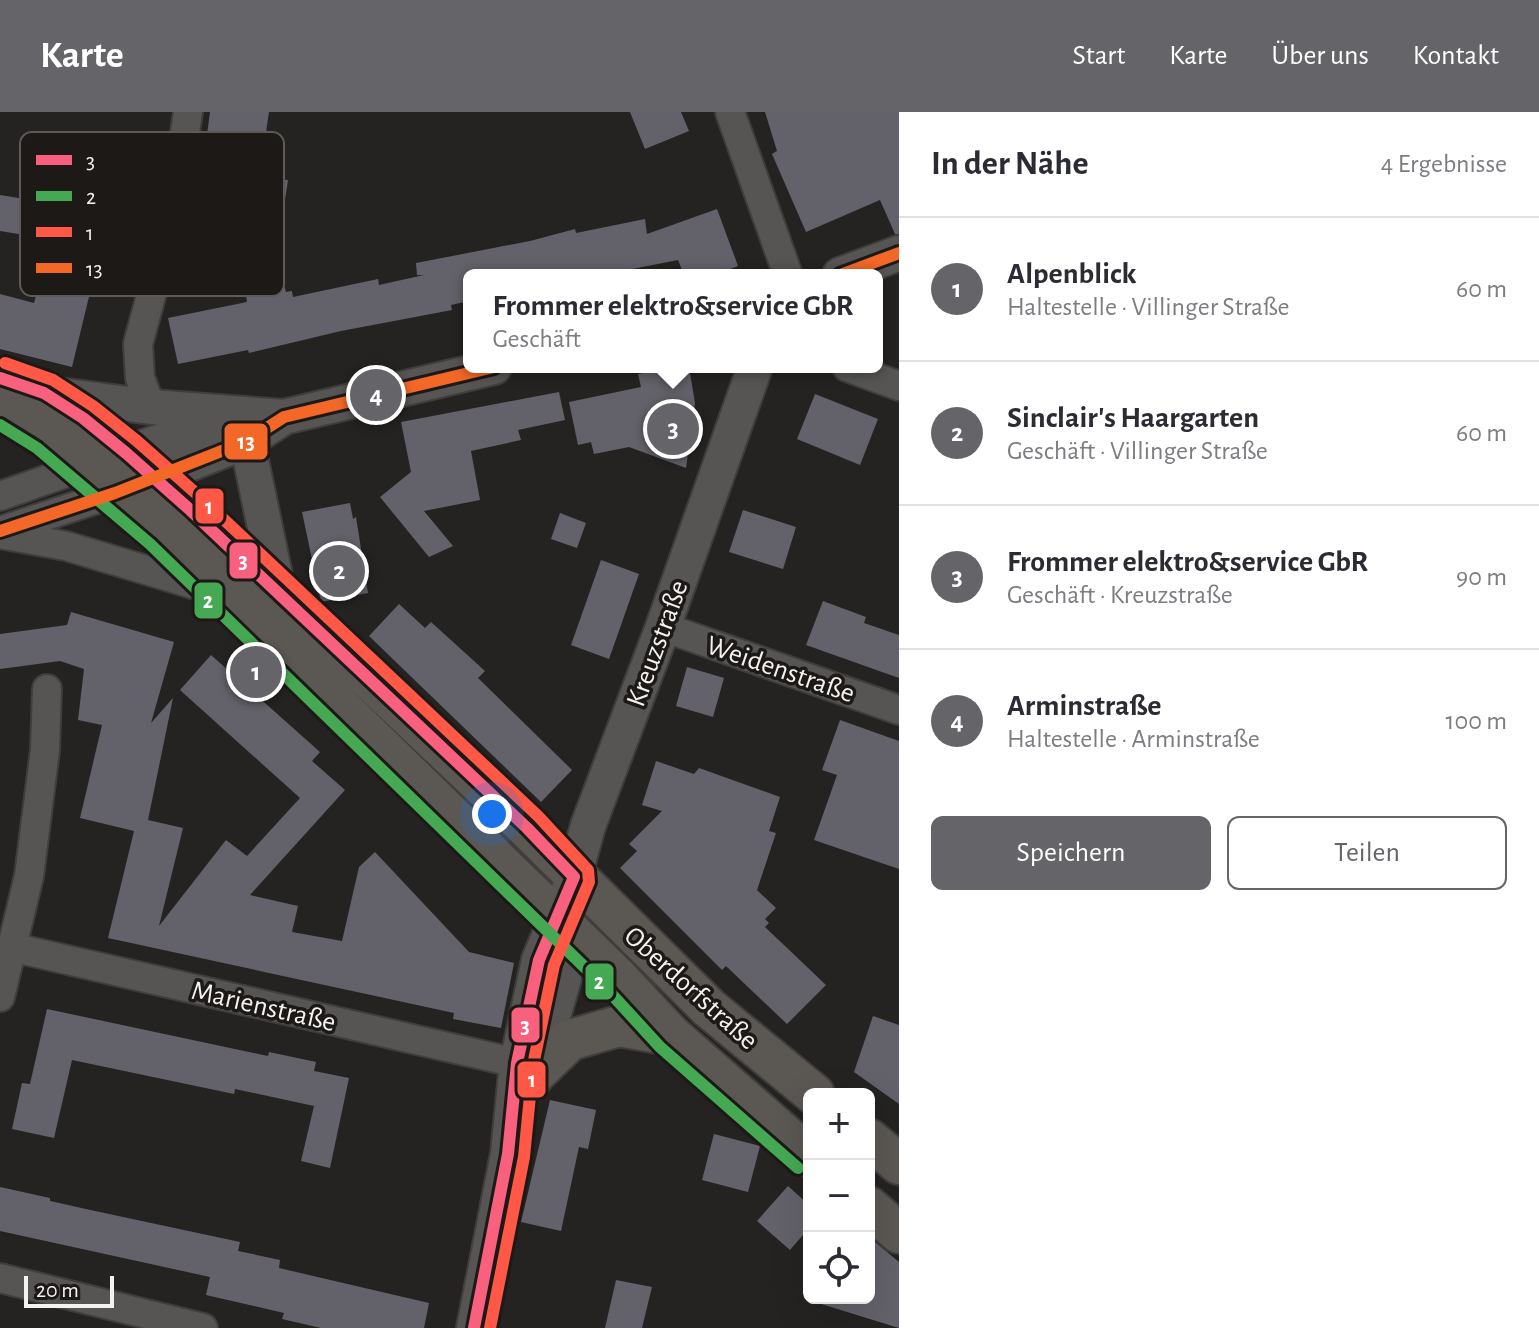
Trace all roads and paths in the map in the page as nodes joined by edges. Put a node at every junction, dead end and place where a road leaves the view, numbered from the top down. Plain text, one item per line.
1 (188, 112) edge
2 (730, 112) edge
3 (185, 132) edge
4 (899, 253) edge
5 (786, 269) edge
6 (856, 269) edge
7 (151, 296) edge
8 (469, 373) edge
9 (753, 373) edge
10 (863, 373) edge
11 (0, 378) edge
12 (899, 386) edge
13 (44, 393) junction
14 (151, 407) junction
15 (0, 408) edge
16 (226, 412) junction
17 (284, 417) junction
18 (247, 441) junction
19 (86, 466) junction
20 (139, 466) junction
21 (115, 493) junction
22 (0, 496) edge
23 (0, 533) edge
24 (225, 594) junction
25 (279, 595) junction
26 (663, 627) junction
27 (47, 689) dead end
28 (899, 710) edge
29 (574, 877) junction
30 (558, 920) junction
31 (11, 947) junction
32 (0, 997) edge
33 (671, 1035) junction
34 (527, 1067) junction
35 (807, 1088) edge
36 (875, 1144) edge
37 (803, 1151) edge
38 (899, 1164) edge
39 (875, 1212) edge
40 (899, 1233) edge
41 (0, 1278) edge
42 (203, 1328) edge
43 (474, 1328) edge

1 - 3 street
2 - 5 street
4 - 6 street
7 - 14 street
8 - 17 street
9 - 26 street, Kreuzstraße
10 - 12 street
11 - 13 main road, Oberdorfstraße
13 - 14 street
13 - 20 main road, Oberdorfstraße
14 - 16 street
15 - 19 main road
16 - 17 street
16 - 20 street
17 - 18 street
18 - 20 street
18 - 25 street
19 - 20 street
19 - 21 main road
19 - 22 street
20 - 21 street
20 - 25 main road, Oberdorfstraße
21 - 23 street
21 - 24 main road
23 - 24 street
24 - 30 main road
25 - 29 main road, Oberdorfstraße
26 - 28 street, Weidenstraße
26 - 29 street, Kreuzstraße
27 - 31 street
29 - 30 street, Kreuzstraße
29 - 35 main road, Oberdorfstraße
30 - 33 main road
30 - 34 street, Kreuzstraße
31 - 32 street
31 - 34 street, Marienstraße
33 - 34 main road
33 - 37 main road
34 - 43 street, Kreuzstraße
36 - 38 main road
39 - 40 main road
41 - 42 street

